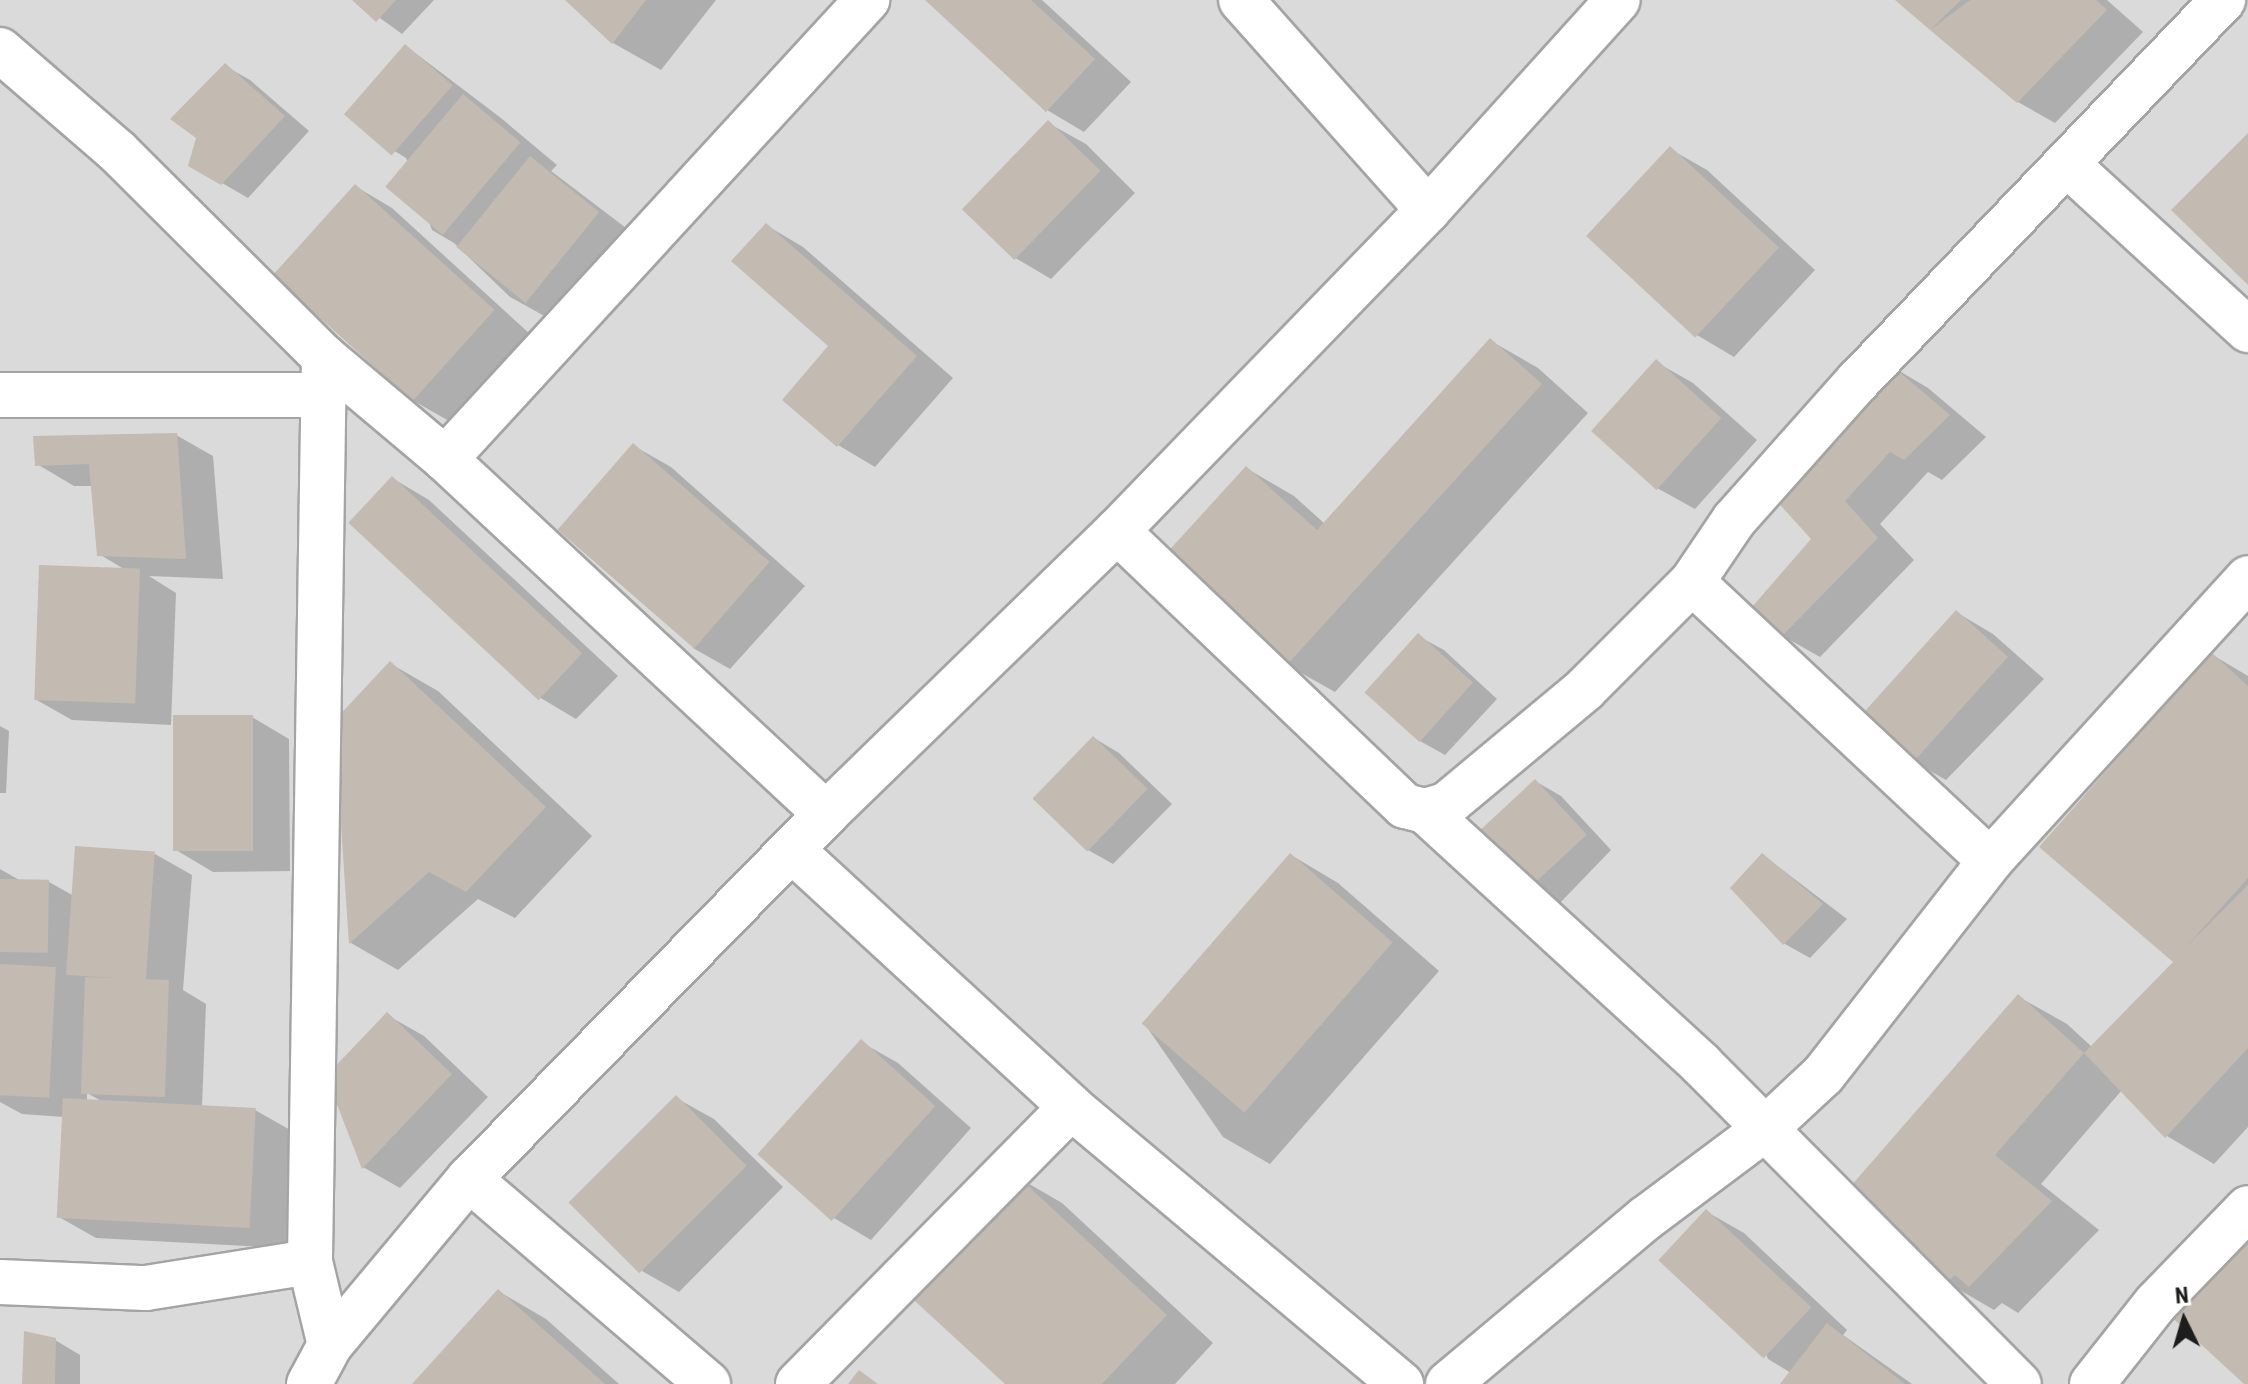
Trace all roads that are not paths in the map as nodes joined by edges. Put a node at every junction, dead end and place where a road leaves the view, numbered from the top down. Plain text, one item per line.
1 (867, 0) edge
2 (1241, 0) edge
3 (1618, 0) edge
4 (2223, 0) edge
5 (0, 50) edge
6 (2069, 166) junction
7 (1428, 210) junction
8 (2248, 330) edge
9 (324, 376) junction
10 (0, 395) edge
11 (445, 459) junction
12 (1117, 531) junction
13 (2248, 578) edge
14 (1692, 582) junction
15 (1425, 811) junction
16 (826, 814) junction
17 (793, 851) junction
18 (1990, 861) junction
19 (1071, 1107) junction
20 (1765, 1129) junction
21 (469, 1179) junction
22 (2248, 1208) edge
23 (310, 1262) junction
24 (0, 1282) edge
25 (330, 1345) junction
26 (309, 1384) edge
27 (708, 1384) edge
28 (798, 1384) edge
29 (1401, 1384) edge
30 (1448, 1384) edge
31 (2019, 1384) edge
32 (2092, 1384) edge

1 - 11 street
2 - 7 street
3 - 7 street
4 - 6 street
5 - 9 street
6 - 8 street
6 - 14 street
7 - 12 street
9 - 10 street
9 - 11 street
9 - 23 street
11 - 16 street
12 - 15 street
12 - 16 street
13 - 18 street
14 - 15 street
14 - 18 street
15 - 20 street
16 - 17 street
17 - 19 street
17 - 21 street
18 - 20 street
19 - 28 street
19 - 29 street
20 - 30 street
20 - 31 street
21 - 25 street
21 - 27 street
22 - 32 street
23 - 24 street
23 - 25 street
25 - 26 street

